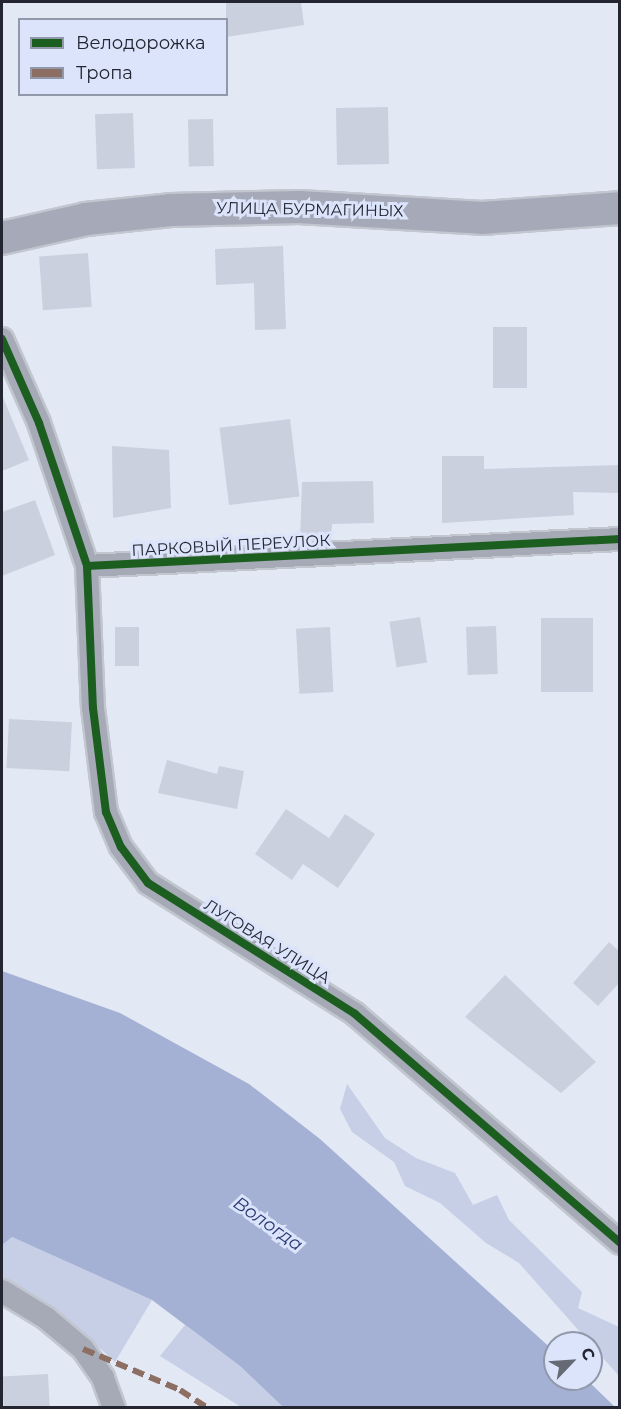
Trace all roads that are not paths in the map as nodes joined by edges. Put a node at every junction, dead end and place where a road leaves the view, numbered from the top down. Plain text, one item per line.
1 (620, 208) edge
2 (2, 238) edge
3 (2, 339) edge
4 (620, 539) edge
5 (87, 566) junction
6 (620, 1243) edge
7 (2, 1291) edge
8 (114, 1407) edge

1 - 2 street, УЛИЦА БУРМАГИНЫХ
3 - 5 street
4 - 5 street, ПАРКОВЫЙ ПЕРЕУЛОК
5 - 6 street, ЛУГОВАЯ УЛИЦА
7 - 8 street

